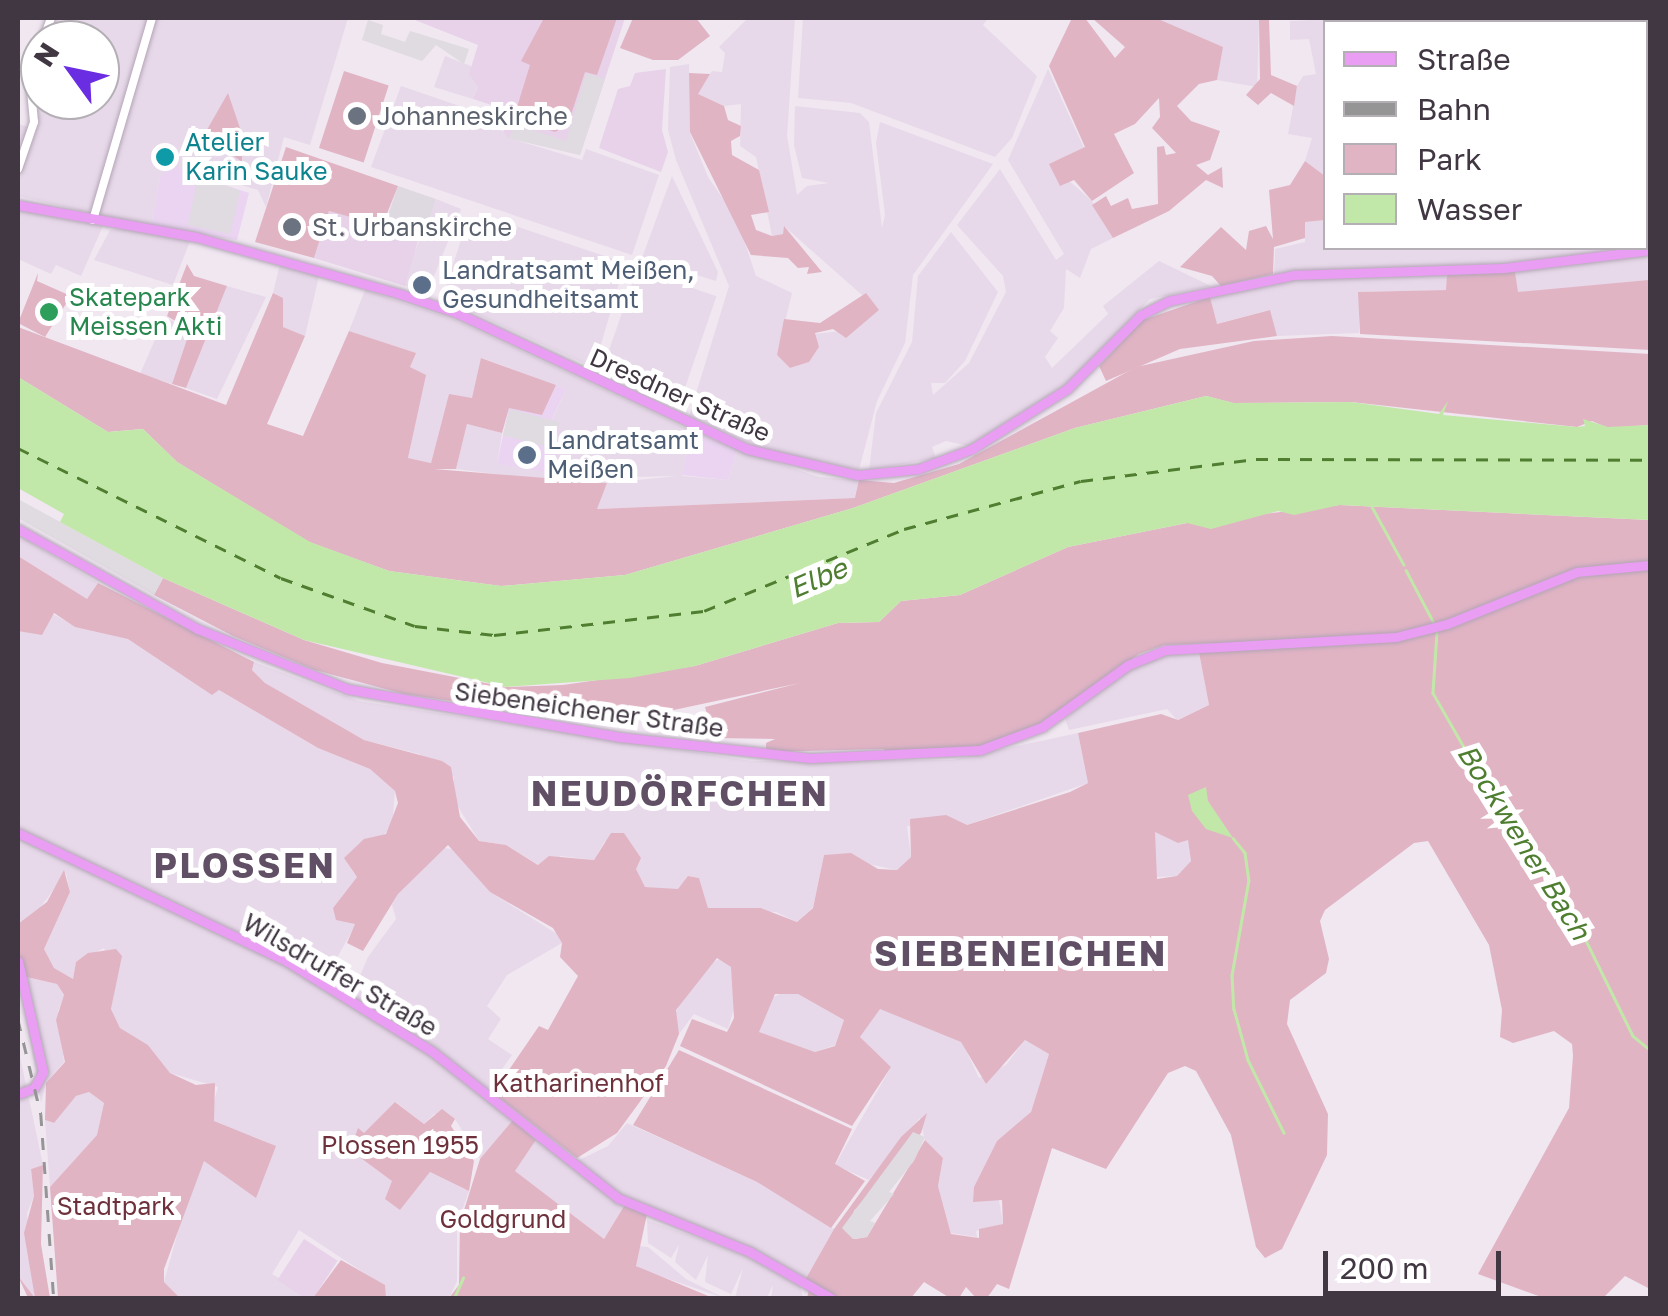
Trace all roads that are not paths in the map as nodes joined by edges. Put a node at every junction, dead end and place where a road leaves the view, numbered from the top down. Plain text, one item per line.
1 (152, 18) edge
2 (34, 120) edge
3 (18, 169) edge
4 (18, 205) edge
5 (93, 220) junction
6 (1650, 250) edge
7 (18, 529) edge
8 (1650, 564) edge
9 (18, 832) edge
10 (18, 961) edge
11 (18, 1094) edge
12 (831, 1298) edge

1 - 5 street
2 - 3 street
4 - 5 main road, Dresdner Straße
5 - 6 main road, Dresdner Straße
7 - 8 main road, Siebeneichener Straße
9 - 12 main road, Wilsdruffer Straße
10 - 11 main road

